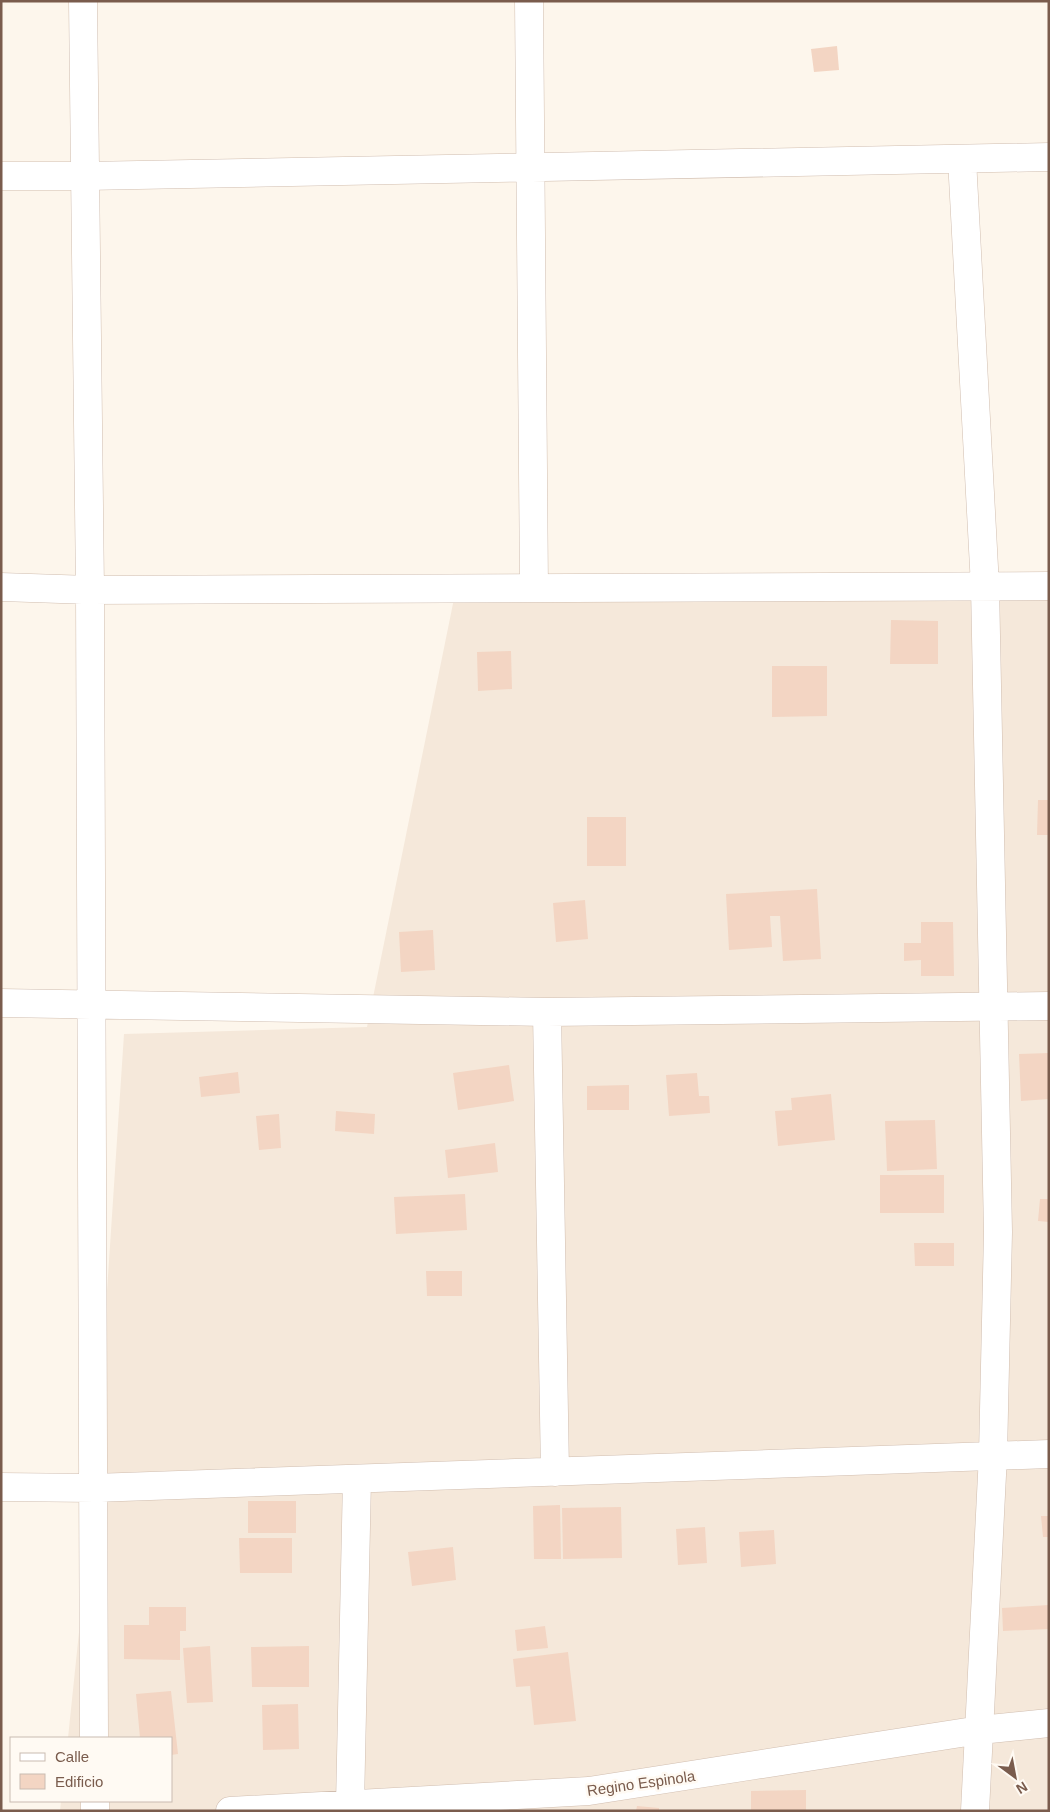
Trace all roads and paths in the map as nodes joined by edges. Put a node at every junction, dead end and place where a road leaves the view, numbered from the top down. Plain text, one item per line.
1 (83, 1) edge
2 (529, 1) edge
3 (1049, 157) edge
4 (962, 159) junction
5 (531, 167) junction
6 (1, 176) edge
7 (86, 176) junction
8 (985, 586) junction
9 (1049, 586) edge
10 (1, 587) edge
11 (534, 588) junction
12 (90, 590) junction
13 (1, 1003) edge
14 (92, 1004) junction
15 (993, 1006) junction
16 (1049, 1006) edge
17 (547, 1012) junction
18 (1049, 1454) edge
19 (993, 1455) junction
20 (555, 1472) junction
21 (357, 1479) junction
22 (1, 1487) edge
23 (94, 1488) junction
24 (1049, 1723) edge
25 (980, 1730) junction
26 (94, 1737) edge
27 (588, 1801) edge
28 (350, 1805) junction
29 (230, 1811) edge
30 (975, 1811) edge

1 - 7 street
2 - 5 street
3 - 4 street
4 - 5 street
4 - 8 street
5 - 7 street
5 - 11 street
6 - 7 street
7 - 12 street
8 - 9 street
8 - 11 street
8 - 15 street
10 - 12 street
11 - 12 street
12 - 14 street
13 - 14 street
14 - 17 street
14 - 23 street
15 - 16 street
15 - 17 street
15 - 19 street
17 - 20 street
18 - 19 street
19 - 20 street
19 - 25 street
20 - 21 street
21 - 23 street
21 - 28 street
22 - 23 street
23 - 26 street
24 - 25 street, Regino Espinola
25 - 27 street, Regino Espinola
25 - 30 street
27 - 28 street, Regino Espinola
28 - 29 street, Regino Espinola

